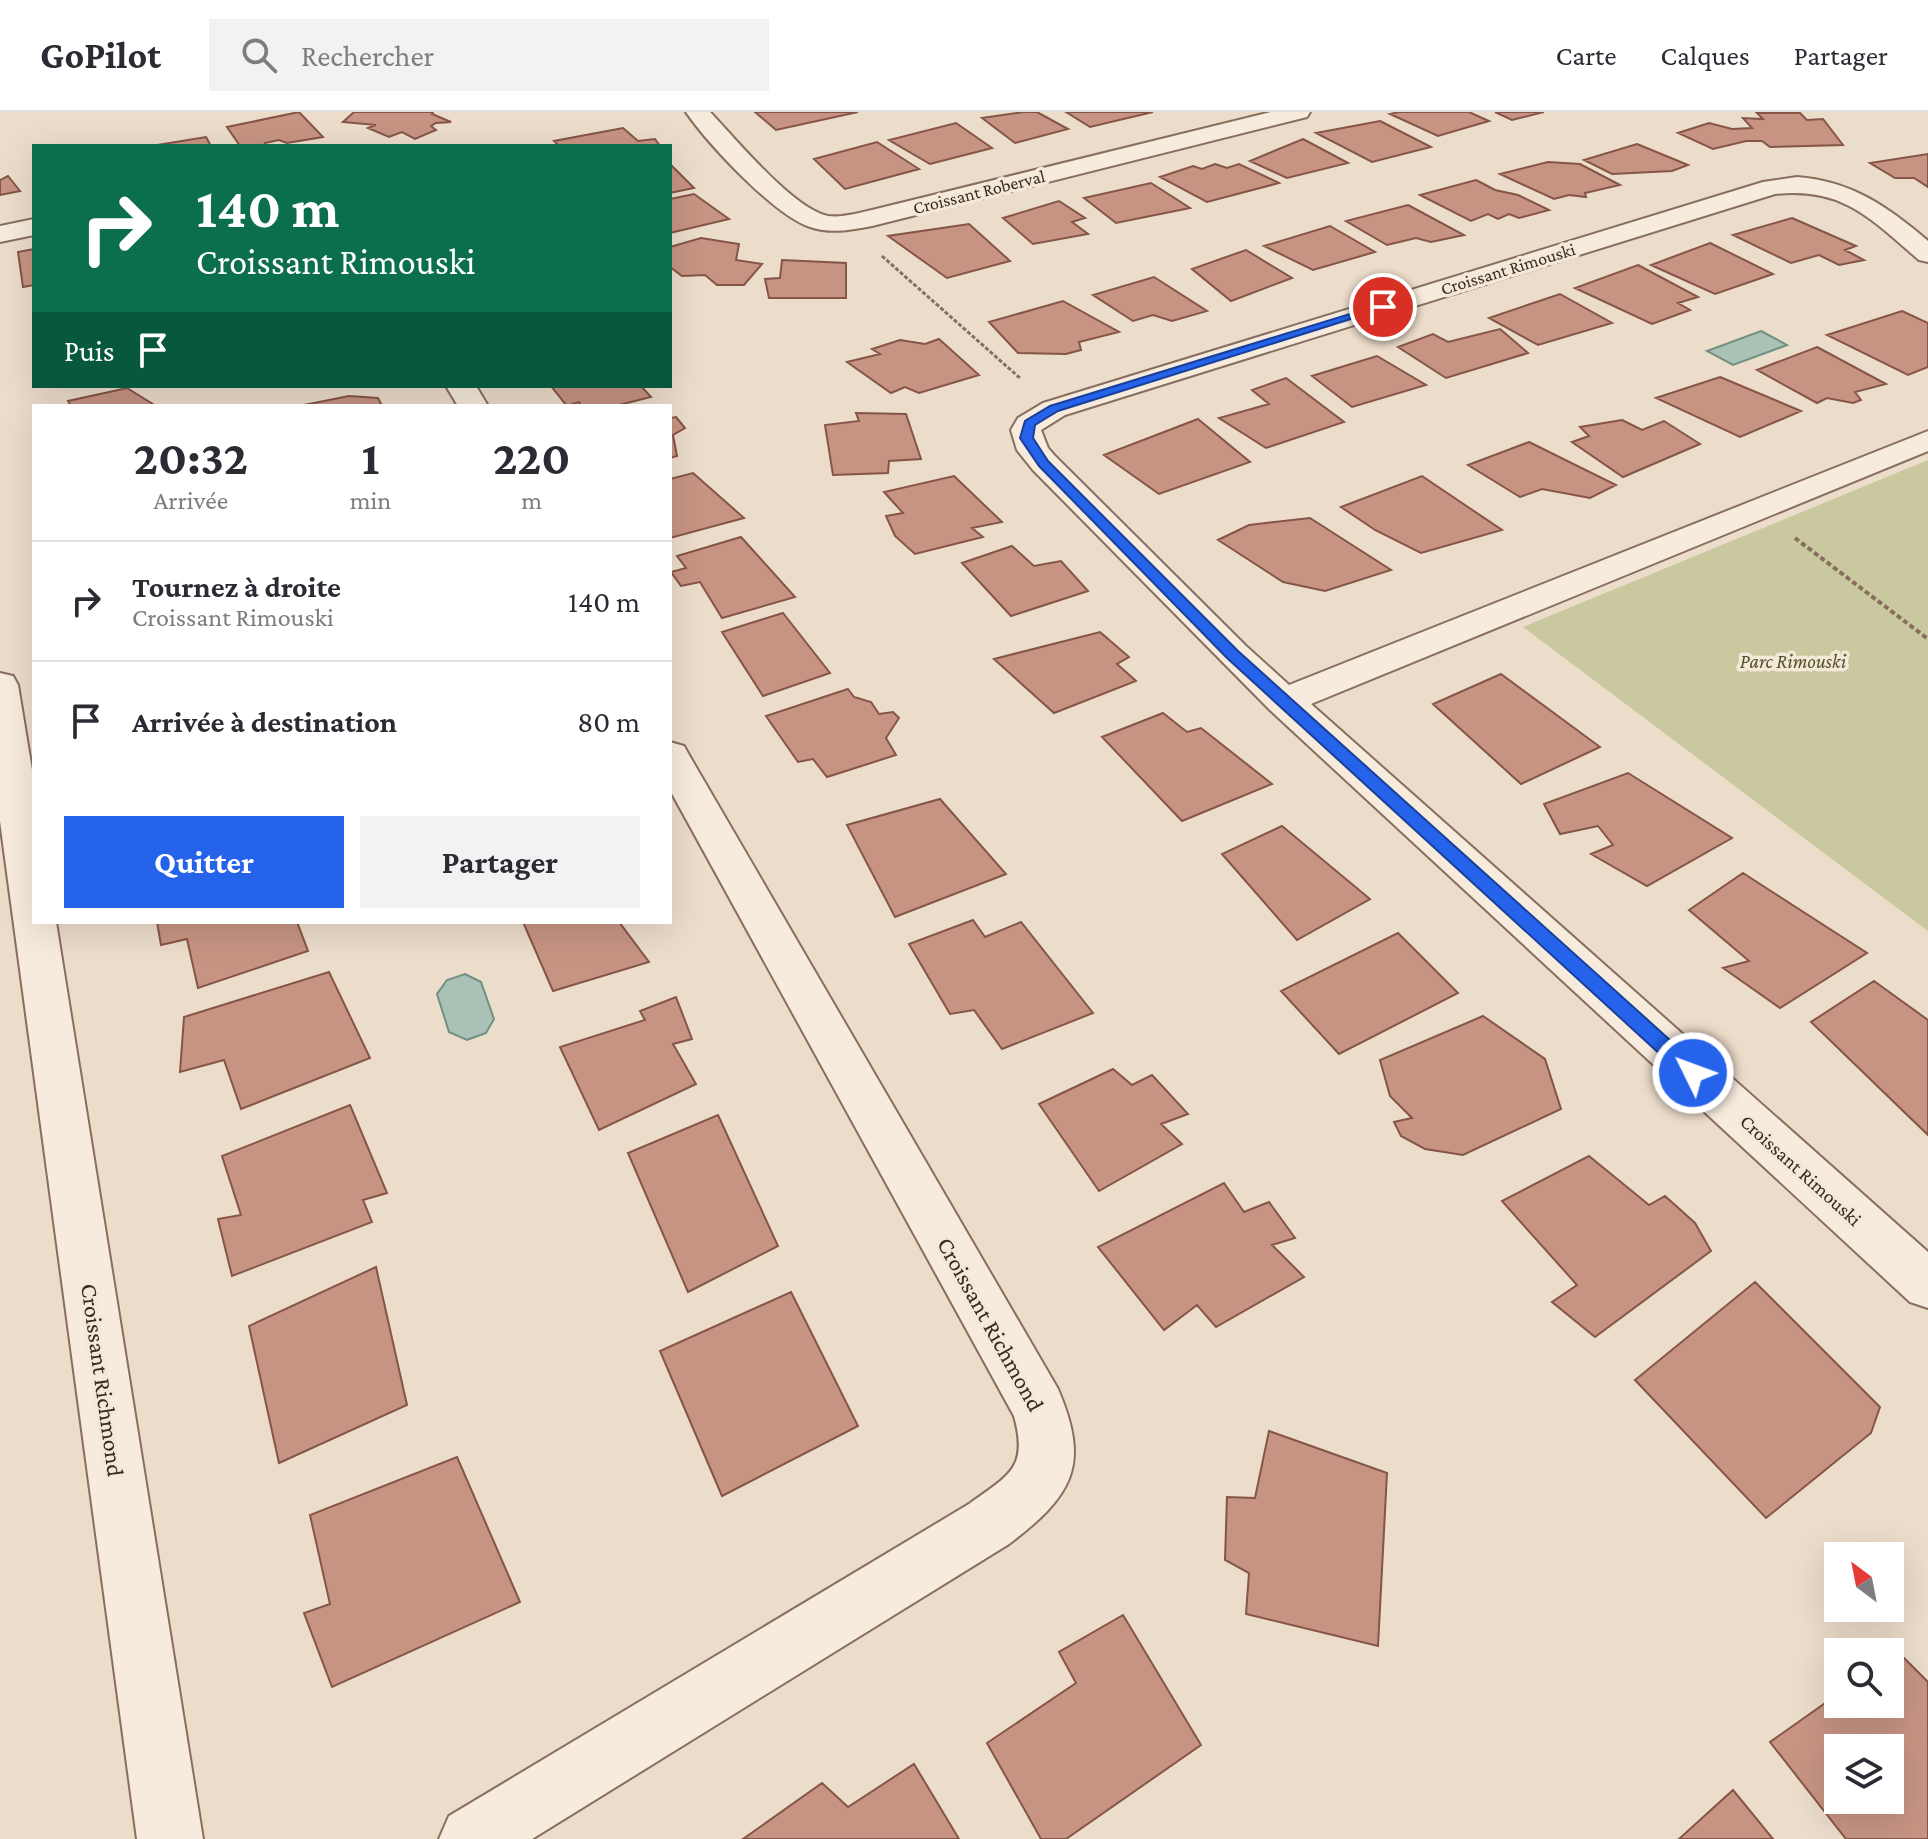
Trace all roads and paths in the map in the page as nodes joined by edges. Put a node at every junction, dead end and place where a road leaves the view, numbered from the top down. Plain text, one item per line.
1 (697, 112) edge
2 (1299, 112) edge
3 (32, 227) edge
4 (0, 234) edge
5 (881, 254) dead end
6 (1928, 254) edge
7 (1031, 388) dead end
8 (1928, 440) edge
9 (1821, 557) dead end
10 (1928, 639) edge
11 (0, 685) edge
12 (1283, 701) junction
13 (672, 759) edge
14 (32, 901) edge
15 (35, 924) edge
16 (1928, 1285) edge
17 (170, 1839) edge
18 (472, 1839) edge

1 - 2 street, Croissant Roberval
3 - 4 street
5 - 7 path
6 - 12 street, Croissant Rimouski
8 - 12 street
9 - 10 path
11 - 14 street
12 - 16 street, Croissant Rimouski
13 - 18 street, Croissant Richmond
15 - 17 street, Croissant Richmond

